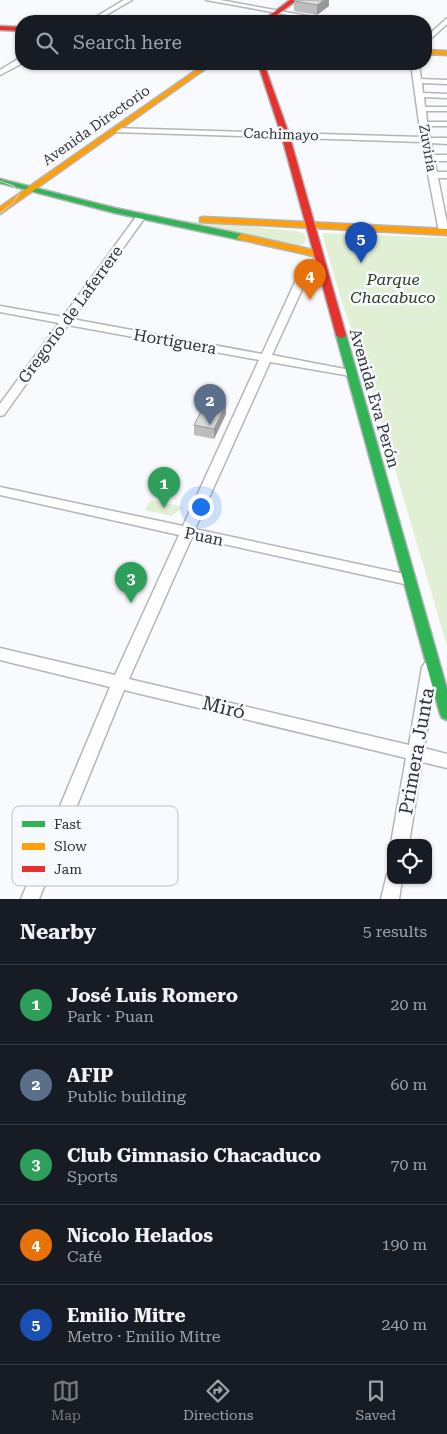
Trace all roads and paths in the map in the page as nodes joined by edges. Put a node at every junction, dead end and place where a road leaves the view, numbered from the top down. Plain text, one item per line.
1 (129, 0) edge
2 (209, 0) edge
3 (294, 0) edge
4 (278, 12) junction
5 (103, 15) edge
6 (274, 15) edge
7 (296, 15) edge
8 (447, 20) edge
9 (2, 29) edge
10 (15, 30) edge
11 (432, 34) edge
12 (432, 52) edge
13 (447, 53) edge
14 (4, 68) edge
15 (200, 70) edge
16 (263, 70) edge
17 (416, 70) edge
18 (0, 73) edge
19 (417, 81) junction
20 (447, 82) edge
21 (420, 95) junction
22 (447, 96) edge
23 (421, 109) junction
24 (447, 110) edge
25 (423, 124) junction
26 (447, 124) edge
27 (114, 130) junction
28 (285, 134) junction
29 (426, 141) junction
30 (447, 141) edge
31 (429, 158) junction
32 (447, 158) edge
33 (432, 175) junction
34 (447, 175) edge
35 (0, 180) edge
36 (31, 188) junction
37 (442, 194) edge
38 (0, 211) edge
39 (141, 216) junction
40 (309, 227) junction
41 (445, 232) edge
42 (318, 257) junction
43 (0, 308) edge
44 (65, 320) junction
45 (266, 357) junction
46 (350, 372) junction
47 (0, 412) edge
48 (0, 491) edge
49 (187, 532) junction
50 (409, 580) junction
51 (0, 654) edge
52 (431, 659) junction
53 (120, 681) junction
54 (447, 714) edge
55 (416, 754) junction
56 (447, 761) edge
57 (68, 806) edge
58 (401, 839) edge
59 (392, 884) edge
60 (35, 886) edge
61 (30, 899) edge
62 (390, 899) edge

1 - 5 street
2 - 4 street
3 - 4 street
4 - 6 street
4 - 7 street
8 - 11 street
9 - 10 street
12 - 13 street
14 - 18 street
15 - 27 street, Avenida Directorio
16 - 28 street, Avenida Eva Perón
17 - 19 street, Zuviría
19 - 20 street
19 - 21 street, Zuviría
21 - 22 street
21 - 23 street, Zuviría
23 - 24 street
23 - 25 street, Zuviría
25 - 26 street
25 - 29 street, Zuviría
27 - 28 street, Cachimayo
27 - 36 street, Avenida Directorio
28 - 29 street, Cachimayo
28 - 40 street, Avenida Eva Perón
29 - 30 street, Cachimayo
29 - 31 street, Zuviría
31 - 32 street
31 - 33 street, Zuviría
33 - 34 street
33 - 37 street, Zuviría
35 - 36 street
36 - 38 street, Avenida Directorio
36 - 39 street
37 - 41 street, Zuviría
39 - 40 street
39 - 42 street
39 - 44 street, Gregorio de Laferrere
40 - 41 street
40 - 42 street, Avenida Eva Perón
42 - 45 street
42 - 46 street, Avenida Eva Perón
43 - 44 street, Hortiguera
44 - 45 street, Hortiguera
44 - 47 street, Gregorio de Laferrere
45 - 46 street, Hortiguera
45 - 49 street
46 - 50 street, Avenida Eva Perón
48 - 49 street, Puan
49 - 50 street, Puan
49 - 53 street
50 - 52 street, Avenida Eva Perón
51 - 53 street, Miró
52 - 54 street, Avenida Eva Perón
52 - 55 street, Primera Junta
53 - 55 street, Miró
53 - 57 street
55 - 56 street, Miró
55 - 58 street, Primera Junta
59 - 62 street
60 - 61 street

